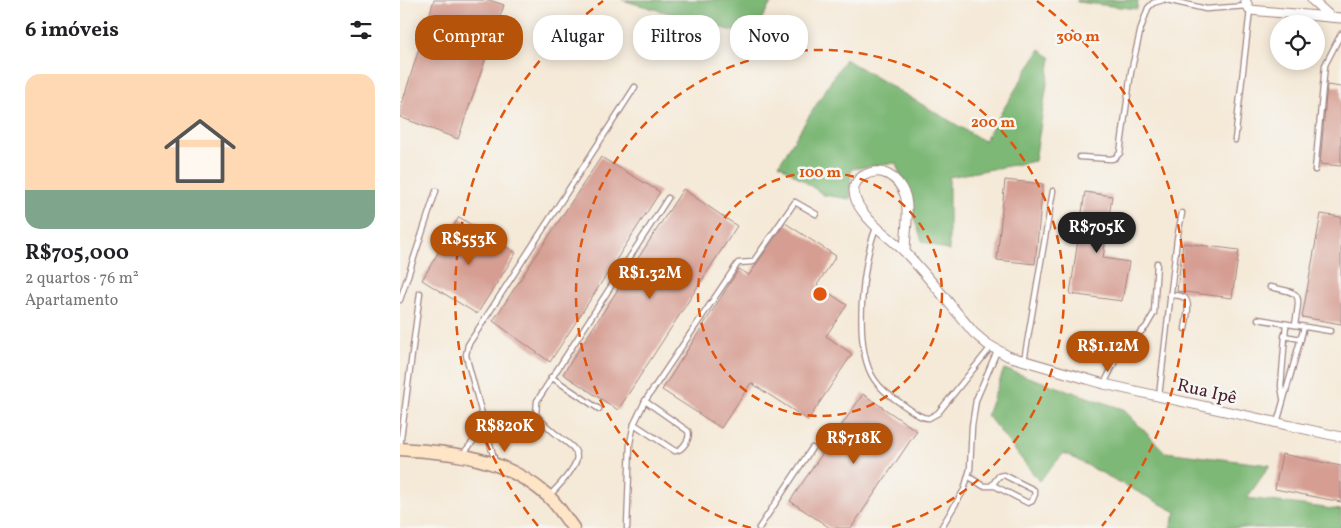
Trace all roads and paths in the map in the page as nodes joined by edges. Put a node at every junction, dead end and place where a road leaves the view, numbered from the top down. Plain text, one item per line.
1 (1165, 0) edge
2 (1182, 0) edge
3 (1312, 0) edge
4 (1186, 5) junction
5 (1247, 5) edge
6 (1331, 17) junction
7 (1341, 18) edge
8 (1341, 34) edge
9 (1334, 48) junction
10 (1341, 50) edge
11 (635, 87) dead end
12 (1235, 140) dead end
13 (1080, 158) dead end
14 (1315, 170) dead end
15 (436, 191) dead end
16 (1053, 191) dead end
17 (668, 198) dead end
18 (1182, 213) dead end
19 (816, 214) dead end
20 (877, 227) junction
21 (905, 252) junction
22 (1157, 263) dead end
23 (1270, 287) dead end
24 (420, 293) dead end
25 (1170, 295) junction
26 (400, 300) edge
27 (1258, 319) dead end
28 (1286, 324) junction
29 (1295, 325) junction
30 (1304, 327) junction
31 (1185, 329) dead end
32 (1330, 331) dead end
33 (1284, 336) junction
34 (1301, 339) junction
35 (994, 349) junction
36 (1024, 361) junction
37 (551, 377) junction
38 (1104, 384) junction
39 (1159, 396) junction
40 (1283, 399) junction
41 (645, 401) junction
42 (599, 409) dead end
43 (1277, 423) junction
44 (634, 424) junction
45 (486, 427) junction
46 (1341, 437) edge
47 (400, 447) edge
48 (812, 448) dead end
49 (462, 456) junction
50 (496, 464) junction
51 (968, 476) junction
52 (992, 485) junction
53 (548, 496) junction
54 (573, 528) edge
55 (627, 528) edge
56 (759, 528) edge
57 (940, 528) edge

1 - 4 lane
1 - 13 lane
2 - 4 lane
3 - 6 street
4 - 5 lane
5 - 6 street
5 - 12 lane
6 - 7 street
8 - 9 lane
9 - 10 lane
9 - 14 lane
11 - 45 lane
15 - 26 lane
16 - 36 lane
17 - 37 lane
18 - 25 lane
19 - 41 lane
20 - 21 street, Rua Ipê
20 - 21 street, Rua Ipê
20 - 35 lane
21 - 35 street, Rua Ipê
22 - 38 lane
23 - 29 lane
24 - 47 lane
25 - 31 lane
25 - 39 lane
27 - 28 lane
28 - 29 lane
28 - 33 lane
29 - 30 lane
30 - 32 lane
30 - 34 lane
33 - 34 lane
33 - 40 lane
34 - 40 lane
35 - 36 street, Rua Ipê
35 - 51 lane
36 - 38 street, Rua Ipê
37 - 42 lane
37 - 53 lane
38 - 39 street, Rua Ipê
39 - 43 street, Rua Ipê
40 - 43 lane
41 - 44 lane
41 - 44 lane
43 - 46 street, Rua Ipê
44 - 55 lane
45 - 49 lane
45 - 50 lane
47 - 49 street
48 - 56 lane
49 - 50 street
50 - 53 street
51 - 52 lane
51 - 57 lane
52 - 52 lane
53 - 54 street

